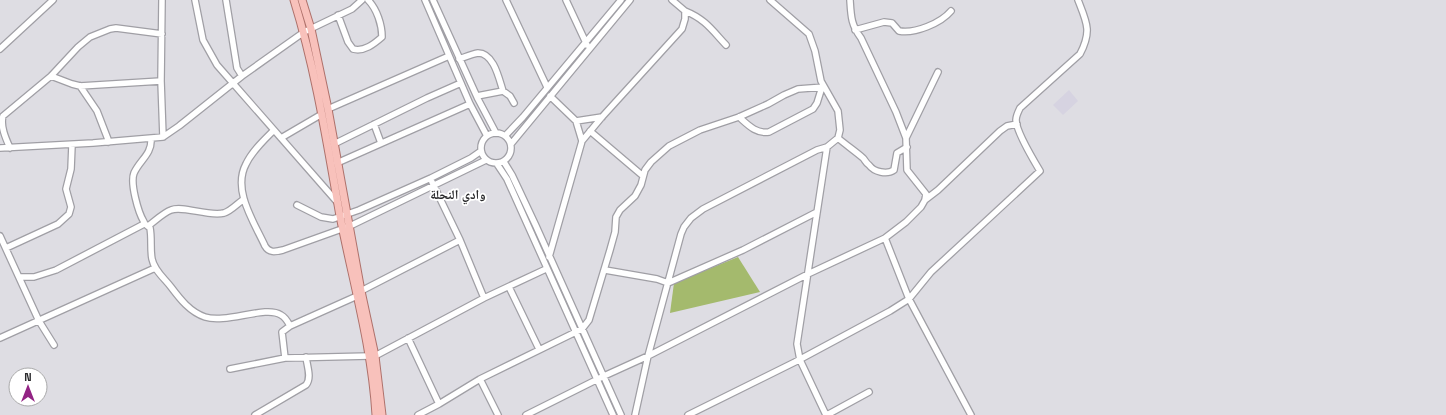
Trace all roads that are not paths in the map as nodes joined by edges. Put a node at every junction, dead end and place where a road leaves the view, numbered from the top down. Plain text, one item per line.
1 (53, 0) edge
2 (162, 0) edge
3 (195, 0) edge
4 (226, 0) edge
5 (294, 0) edge
6 (302, 0) edge
7 (362, 0) edge
8 (368, 0) edge
9 (425, 0) edge
10 (433, 0) edge
11 (506, 0) edge
12 (620, 0) edge
13 (630, 0) edge
14 (672, 0) edge
15 (770, 0) edge
16 (850, 0) edge
17 (1078, 0) edge
18 (568, 1) edge
19 (685, 11) junction
20 (951, 11) dead end
21 (338, 16) junction
22 (311, 29) junction
23 (855, 30) junction
24 (304, 32) junction
25 (162, 34) junction
26 (585, 42) junction
27 (726, 45) dead end
28 (0, 49) edge
29 (589, 49) junction
30 (449, 56) junction
31 (459, 59) junction
32 (938, 72) dead end
33 (51, 76) junction
34 (242, 76) junction
35 (161, 81) junction
36 (461, 83) junction
37 (233, 84) junction
38 (80, 86) junction
39 (547, 87) junction
40 (823, 87) junction
41 (503, 91) junction
42 (476, 96) junction
43 (550, 96) junction
44 (514, 103) dead end
45 (470, 104) junction
46 (325, 112) junction
47 (602, 116) junction
48 (487, 117) junction
49 (739, 117) junction
50 (479, 120) junction
51 (576, 121) junction
52 (374, 124) junction
53 (1017, 124) junction
54 (274, 130) junction
55 (590, 131) junction
56 (496, 133) junction
57 (487, 136) junction
58 (505, 136) junction
59 (163, 138) junction
60 (281, 138) junction
61 (838, 138) junction
62 (906, 138) junction
63 (151, 139) junction
64 (582, 141) junction
65 (109, 142) junction
66 (381, 143) junction
67 (334, 144) junction
68 (511, 144) junction
69 (72, 145) junction
70 (827, 147) junction
71 (906, 147) junction
72 (0, 148) edge
73 (10, 148) junction
74 (481, 151) junction
75 (486, 160) junction
76 (504, 162) junction
77 (337, 163) junction
78 (497, 164) junction
79 (643, 176) junction
80 (431, 178) junction
81 (433, 185) junction
82 (244, 199) junction
83 (926, 200) junction
84 (338, 203) junction
85 (297, 205) dead end
86 (817, 212) junction
87 (344, 215) junction
88 (146, 225) junction
89 (346, 227) junction
90 (0, 236) edge
91 (885, 238) junction
92 (460, 240) junction
93 (6, 248) junction
94 (549, 257) junction
95 (155, 268) junction
96 (546, 268) junction
97 (605, 270) junction
98 (808, 274) junction
99 (19, 277) junction
100 (668, 283) junction
101 (509, 287) junction
102 (359, 293) junction
103 (484, 298) junction
104 (909, 299) junction
105 (39, 321) junction
106 (290, 326) junction
107 (579, 330) junction
108 (0, 338) edge
109 (408, 338) junction
110 (54, 345) dead end
111 (539, 350) junction
112 (373, 356) junction
113 (648, 356) junction
114 (306, 357) junction
115 (285, 358) junction
116 (800, 360) junction
117 (230, 369) dead end
118 (604, 376) junction
119 (480, 379) junction
120 (597, 380) junction
121 (869, 392) dead end
122 (440, 404) junction
123 (255, 415) edge
124 (376, 415) edge
125 (382, 415) edge
126 (418, 415) edge
127 (498, 415) edge
128 (526, 415) edge
129 (613, 415) edge
130 (621, 415) edge
131 (635, 415) edge
132 (688, 415) edge
133 (826, 415) edge
134 (971, 415) edge

1 - 28 street
2 - 25 street
3 - 37 street
4 - 34 street
5 - 24 main road
6 - 22 main road
7 - 21 street
8 - 21 street
9 - 30 street
10 - 31 street
11 - 39 street
12 - 26 street
13 - 29 street
14 - 19 street
15 - 40 street
16 - 23 street
17 - 53 street
18 - 26 street
19 - 27 street
19 - 47 street
20 - 23 street
21 - 22 street
22 - 24 street
22 - 46 main road
23 - 62 street
24 - 34 street
24 - 46 main road
25 - 33 street
25 - 35 street
26 - 29 street
26 - 39 street
29 - 43 street
30 - 36 street
30 - 46 street
31 - 41 street
31 - 42 street
32 - 62 street
33 - 38 street
33 - 73 street
34 - 37 street
35 - 38 street
35 - 59 street
36 - 45 street
36 - 52 street
37 - 54 street
37 - 59 street
38 - 65 street
39 - 58 street
40 - 49 street
40 - 49 street
40 - 61 street
41 - 42 street
41 - 44 street
42 - 48 street
43 - 51 street
43 - 68 street
45 - 50 street
45 - 66 street
46 - 60 street
46 - 67 main road
46 - 84 main road
47 - 51 street
47 - 55 street
48 - 50 street
48 - 56 street
49 - 79 street
50 - 57 street
51 - 64 street
52 - 66 street
52 - 67 street
53 - 83 street
53 - 104 street
54 - 60 street
54 - 82 street
55 - 64 street
55 - 79 street
56 - 57 street
56 - 58 street
57 - 74 street
58 - 68 street
59 - 63 street
60 - 84 street
61 - 70 street
61 - 71 street
62 - 71 street
63 - 65 street
63 - 88 street
64 - 94 street
65 - 69 street
66 - 77 street
67 - 77 main road
68 - 76 street
69 - 73 street
69 - 93 street
70 - 86 street
70 - 100 street
71 - 83 street
72 - 73 street
74 - 75 street
74 - 80 street
75 - 78 street
75 - 81 street
76 - 78 street
76 - 94 street
77 - 87 main road
78 - 96 street
79 - 97 street
80 - 81 street
80 - 87 street
81 - 89 street
81 - 92 street
82 - 88 street
82 - 89 street
83 - 91 street
84 - 87 main road
85 - 87 street
86 - 98 street
86 - 100 street
87 - 89 main road
88 - 95 street
88 - 99 street
89 - 102 main road
90 - 93 street
91 - 98 street
91 - 104 street
92 - 102 street
92 - 103 street
93 - 99 street
94 - 107 street
95 - 105 street
95 - 106 street
96 - 101 street
96 - 107 street
97 - 100 street
97 - 107 street
98 - 113 street
98 - 116 street
99 - 105 street
100 - 113 street
101 - 103 street
101 - 111 street
102 - 106 street
102 - 112 main road
103 - 109 street
104 - 116 street
104 - 134 street
105 - 108 street
105 - 110 street
106 - 115 street
107 - 111 street
107 - 118 street
107 - 120 street
109 - 112 street
109 - 122 street
111 - 119 street
112 - 114 street
112 - 124 main road
112 - 125 main road
113 - 118 street
113 - 131 street
114 - 115 street
114 - 123 street
115 - 117 street
116 - 132 street
116 - 133 street
118 - 120 street
118 - 130 street
119 - 122 street
119 - 127 street
120 - 128 street
120 - 129 street
121 - 133 street
122 - 126 street

